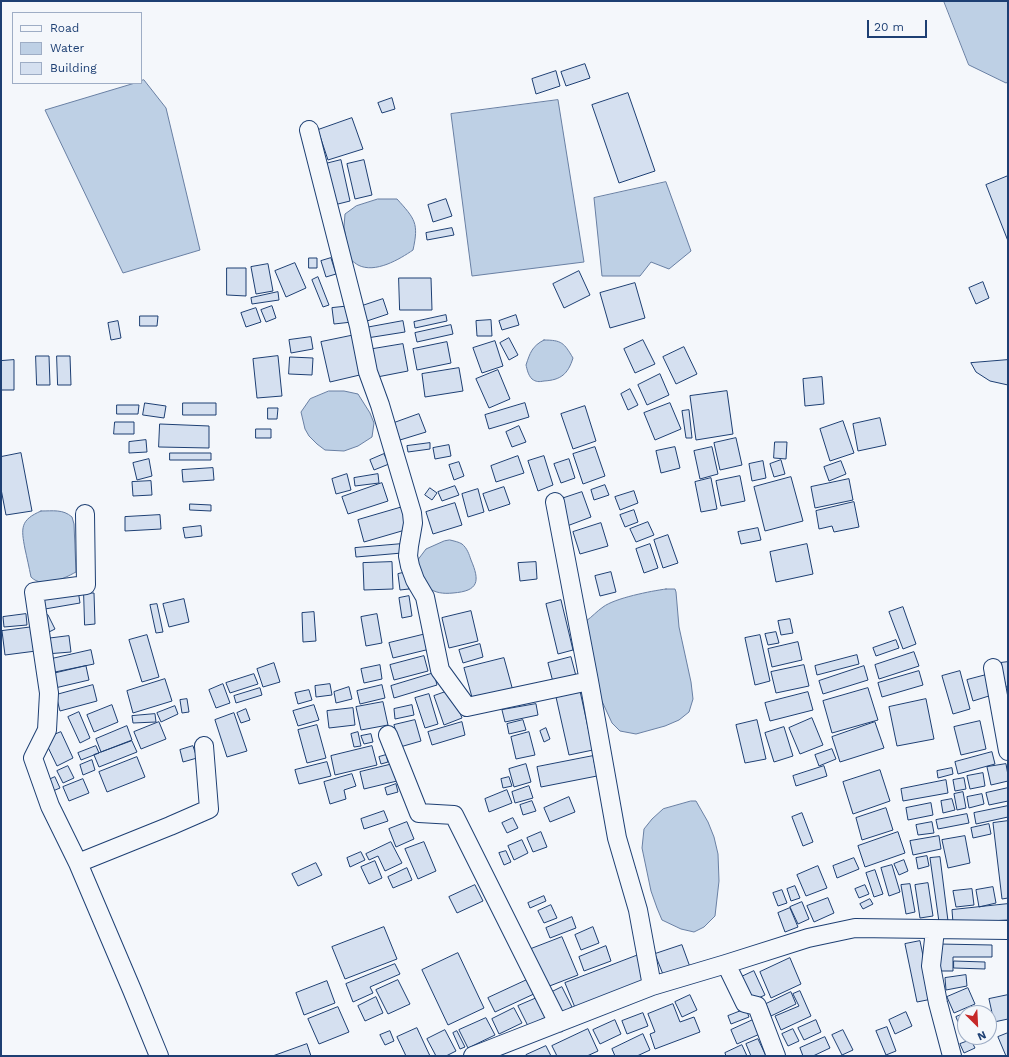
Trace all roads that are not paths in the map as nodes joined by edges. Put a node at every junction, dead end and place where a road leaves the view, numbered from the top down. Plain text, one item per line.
1 (309, 130) dead end
2 (555, 502) dead end
3 (85, 514) dead end
4 (993, 668) dead end
5 (589, 681) junction
6 (388, 735) dead end
7 (204, 746) dead end
8 (1008, 751) edge
9 (78, 863) junction
10 (935, 930) junction
11 (1008, 930) edge
12 (726, 964) junction
13 (652, 986) junction
14 (558, 1023) junction
15 (508, 1049) edge
16 (159, 1056) edge
17 (472, 1056) edge
18 (776, 1056) edge
19 (952, 1056) edge

1 - 5 street
2 - 5 street
3 - 9 street
4 - 8 street
5 - 13 street
6 - 14 street
7 - 9 street
9 - 16 street
10 - 11 street
10 - 12 street
10 - 19 street
12 - 13 street
12 - 18 street
13 - 14 street
14 - 15 street
15 - 17 street

